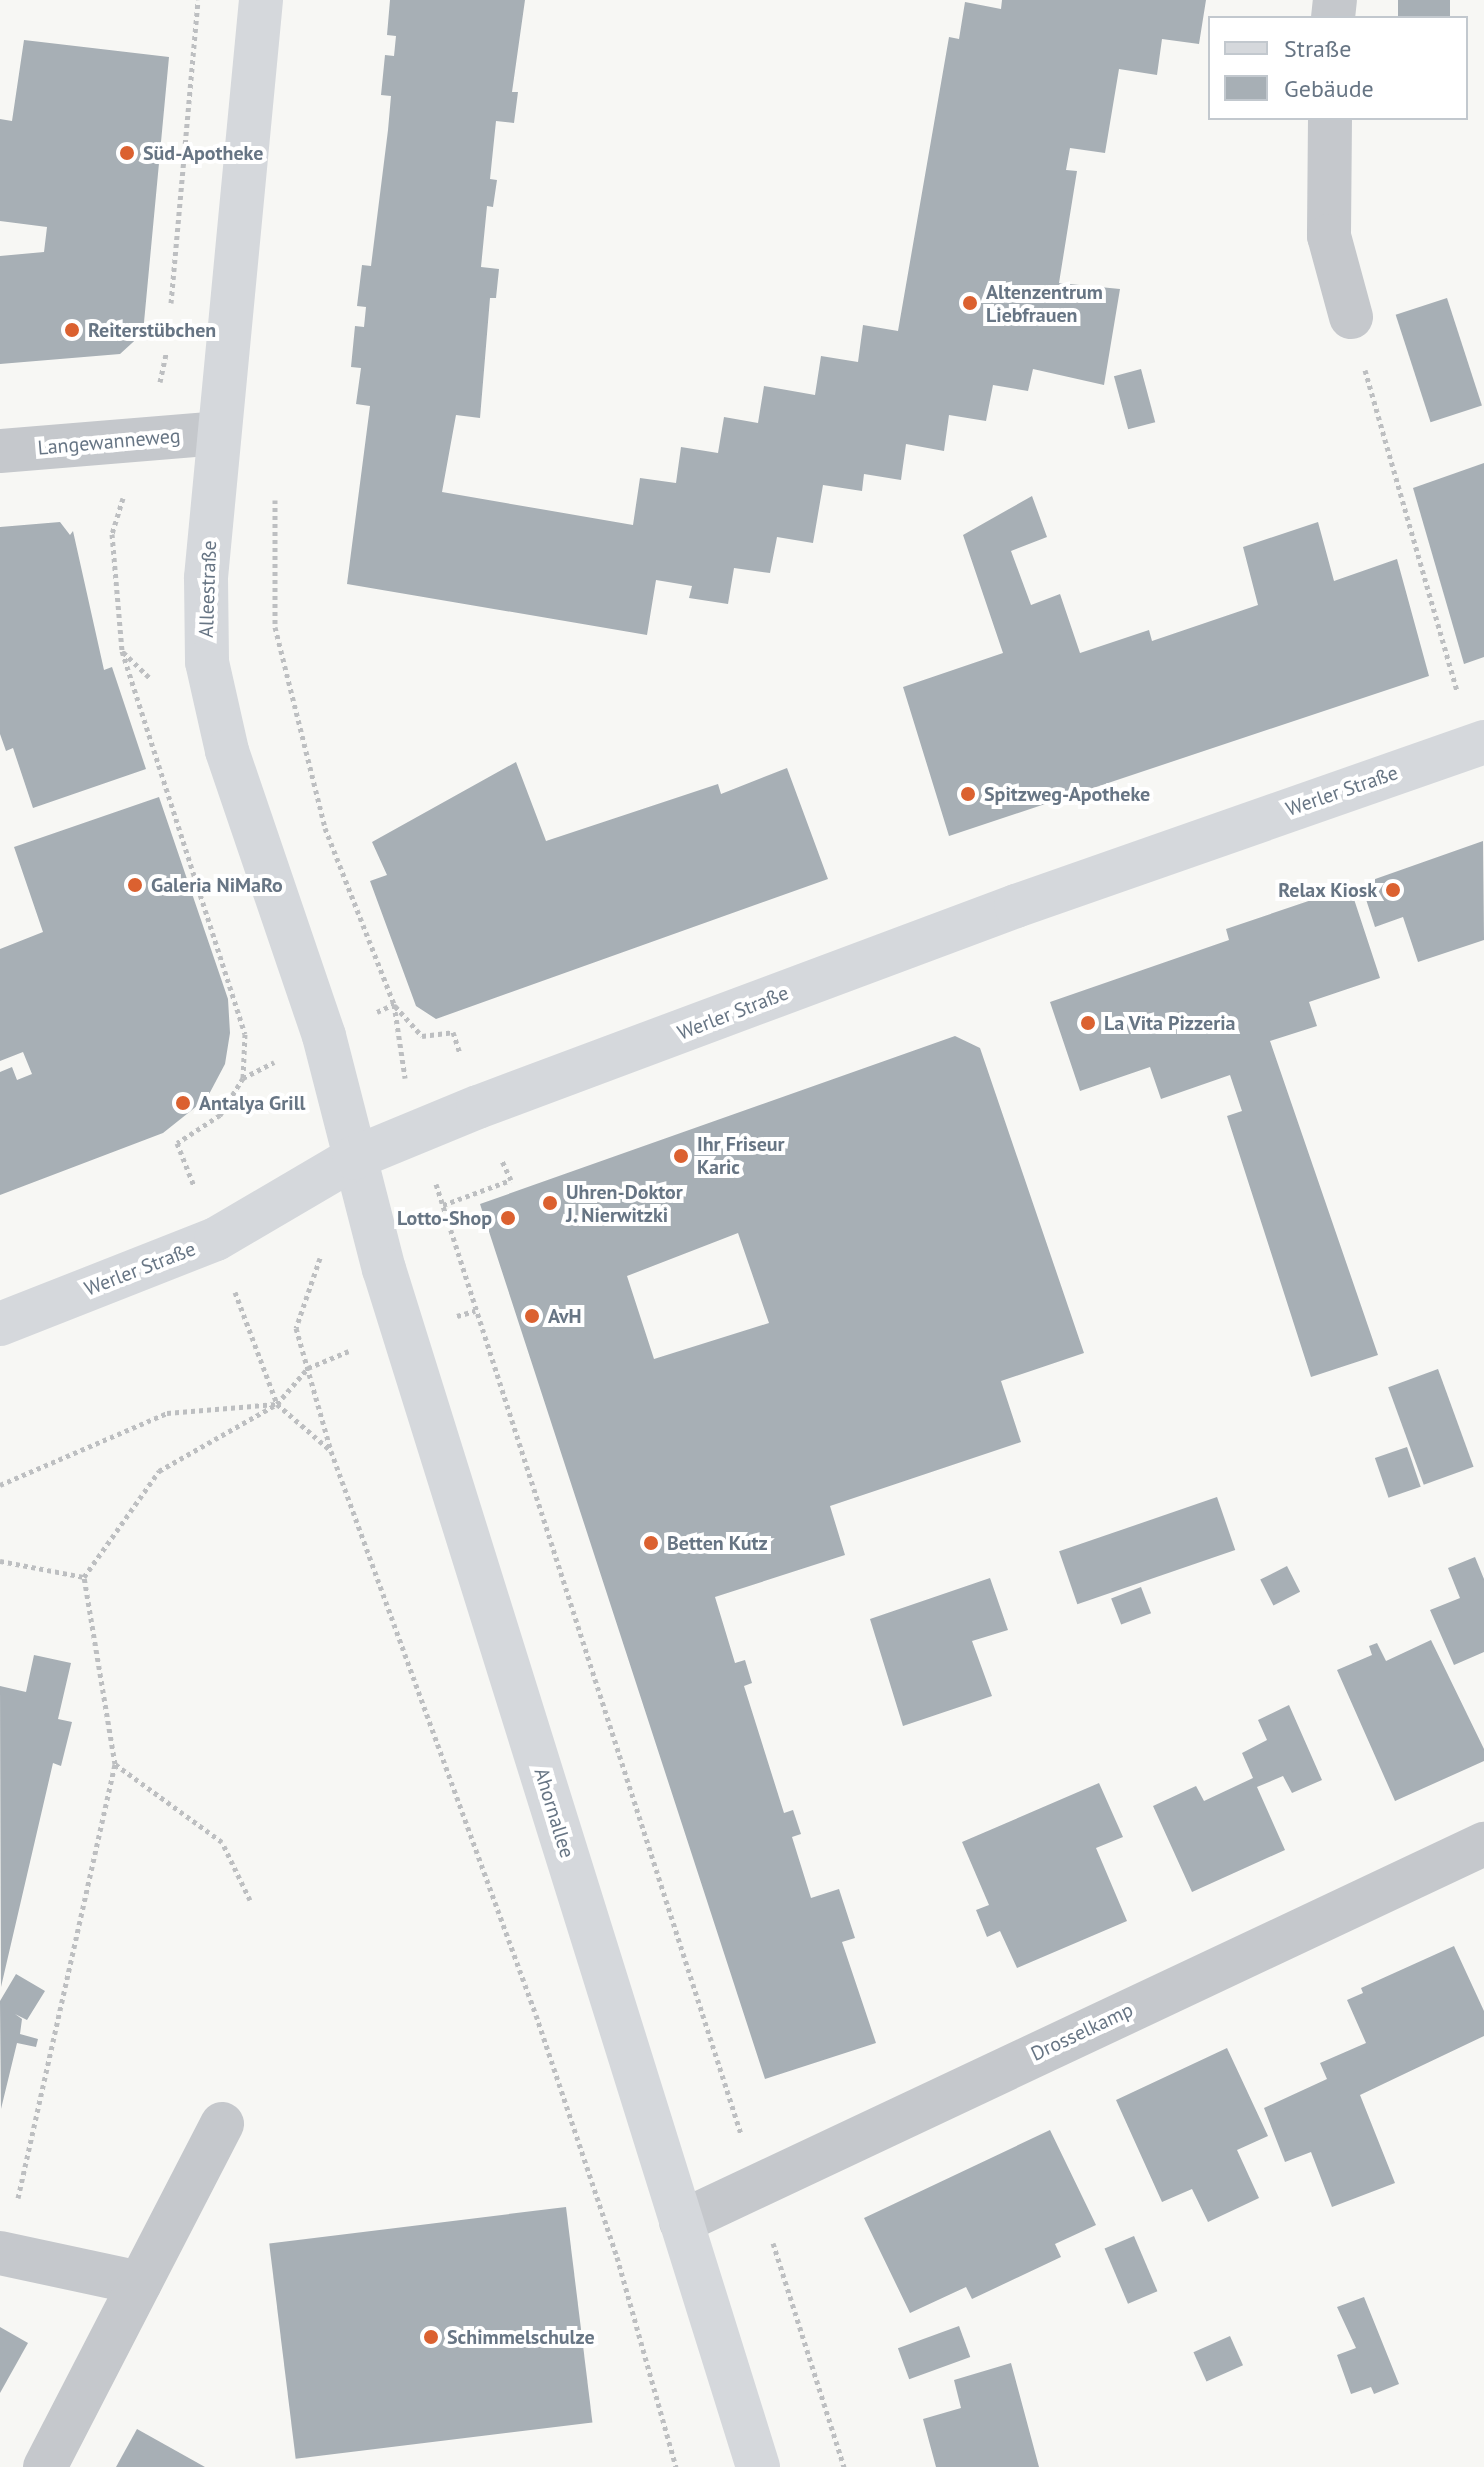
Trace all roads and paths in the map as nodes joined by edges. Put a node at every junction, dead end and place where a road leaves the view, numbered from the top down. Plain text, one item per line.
1 (198, 0) edge
2 (261, 0) edge
3 (1330, 120) edge
4 (170, 308) dead end
5 (1351, 317) joint
6 (167, 339) dead end
7 (218, 433) junction
8 (141, 440) junction
9 (0, 451) edge
10 (274, 494) dead end
11 (1478, 744) edge
12 (394, 1004) dead end
13 (354, 1158) junction
14 (443, 1205) dead end
15 (216, 1239) junction
16 (325, 1243) dead end
17 (0, 1324) edge
18 (277, 1404) junction
19 (331, 1451) junction
20 (0, 1485) edge
21 (0, 1561) edge
22 (84, 1577) junction
23 (115, 1764) junction
24 (1484, 1844) edge
25 (250, 1900) dead end
26 (222, 2124) dead end
27 (755, 2186) junction
28 (681, 2222) junction
29 (3, 2253) edge
30 (140, 2283) junction
31 (45, 2467) edge
32 (676, 2467) edge
33 (758, 2467) edge
34 (844, 2467) edge

1 - 4 path
2 - 7 main road, Alleestraße
3 - 5 street
5 - 11 path
6 - 8 path
7 - 8 street, Langewanneweg
7 - 13 main road, Alleestraße
8 - 9 street, Langewanneweg
8 - 15 path
10 - 12 path
11 - 13 main road, Werler Straße
13 - 15 main road, Werler Straße
13 - 28 main road, Ahornallee
14 - 27 path
15 - 17 main road, Werler Straße
15 - 18 path
16 - 19 path
18 - 19 path
18 - 20 path
18 - 22 path
19 - 32 path
21 - 22 path
22 - 23 path
23 - 25 path
23 - 29 path
24 - 27 street, Drosselkamp
26 - 30 street
27 - 28 street, Drosselkamp
27 - 34 path
28 - 33 main road, Ahornallee
29 - 30 street
30 - 31 street

